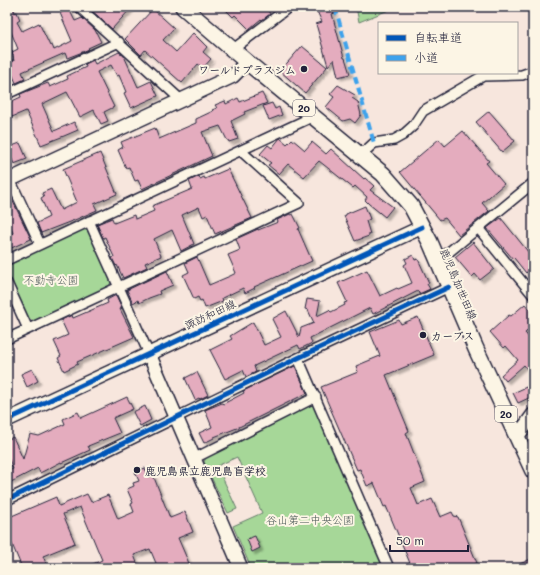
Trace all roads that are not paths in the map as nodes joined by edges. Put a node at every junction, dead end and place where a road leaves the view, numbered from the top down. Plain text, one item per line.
1 (79, 7) edge
2 (183, 7) edge
3 (289, 7) edge
4 (119, 42) junction
5 (232, 50) junction
6 (247, 62) junction
7 (533, 71) edge
8 (7, 94) edge
9 (181, 100) junction
10 (314, 116) junction
11 (241, 150) junction
12 (361, 155) junction
13 (8, 178) edge
14 (533, 183) edge
15 (89, 221) junction
16 (422, 227) junction
17 (478, 228) junction
18 (40, 244) junction
19 (7, 260) edge
20 (438, 261) junction
21 (7, 283) edge
22 (119, 287) junction
23 (449, 287) junction
24 (533, 295) edge
25 (28, 329) junction
26 (7, 339) edge
27 (149, 354) junction
28 (298, 358) junction
29 (316, 397) junction
30 (533, 414) edge
31 (177, 417) junction
32 (7, 420) edge
33 (517, 437) junction
34 (195, 458) junction
35 (533, 471) edge
36 (7, 500) edge
37 (241, 568) edge
38 (390, 568) edge

1 - 4 street
2 - 5 main road, 鹿児島加世田線 / 20
3 - 5 street
4 - 8 street
4 - 9 street
5 - 6 main road, 鹿児島加世田線 / 20
6 - 9 street
6 - 10 main road, 鹿児島加世田線 / 20
7 - 12 street
9 - 13 street
10 - 11 street
10 - 12 main road, 鹿児島加世田線 / 20
11 - 15 street
11 - 22 street
12 - 16 main road, 鹿児島加世田線 / 20
13 - 18 street
14 - 17 street
15 - 18 street
15 - 22 street
16 - 20 main road, 鹿児島加世田線 / 20
16 - 27 street, 諏訪和田線
17 - 20 street
17 - 24 street
18 - 19 street
20 - 23 main road, 鹿児島加世田線 / 20
21 - 25 street
22 - 25 street
22 - 27 street
23 - 28 street
23 - 33 main road, 鹿児島加世田線 / 20
25 - 26 street
27 - 31 street
27 - 32 street, 諏訪和田線
28 - 29 street
28 - 31 street
29 - 34 street
29 - 38 street
30 - 33 street
31 - 34 street
31 - 36 street
33 - 35 main road, 鹿児島加世田線 / 20
34 - 37 street

